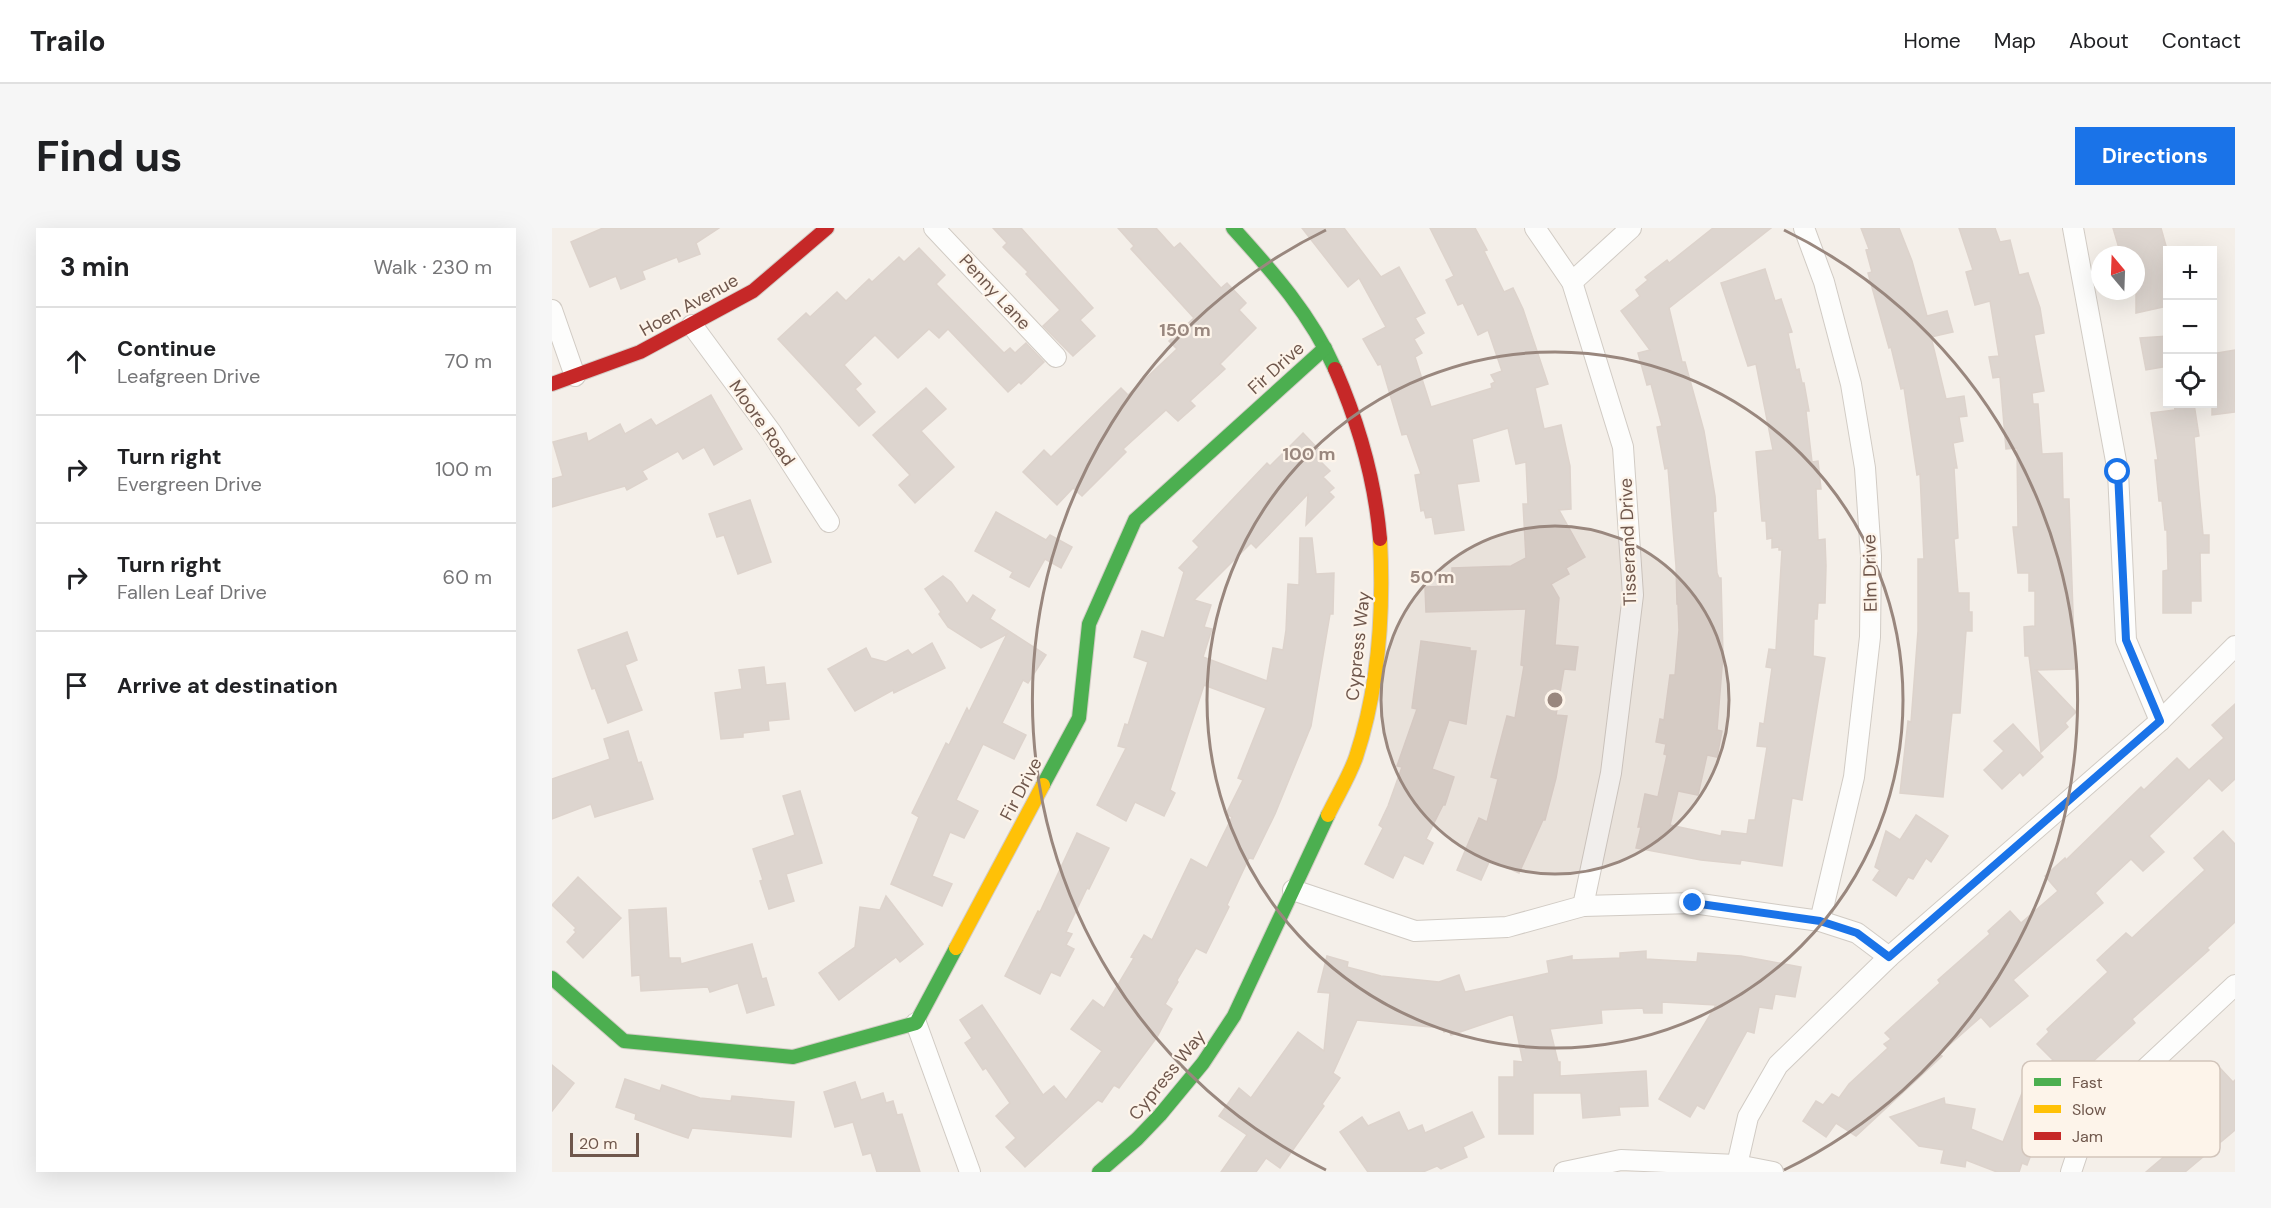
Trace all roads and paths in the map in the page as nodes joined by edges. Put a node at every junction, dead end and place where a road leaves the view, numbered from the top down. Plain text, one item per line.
1 (827, 228) edge
2 (934, 228) edge
3 (1534, 228) edge
4 (1631, 228) edge
5 (1804, 228) edge
6 (2073, 228) edge
7 (1242, 231) edge
8 (1572, 282) junction
9 (552, 310) edge
10 (692, 325) junction
11 (1325, 348) junction
12 (1056, 357) dead end
13 (575, 376) junction
14 (552, 384) edge
15 (829, 522) dead end
16 (2235, 646) edge
17 (2160, 721) junction
18 (1293, 890) junction
19 (1583, 906) junction
20 (1820, 921) junction
21 (1889, 957) junction
22 (552, 978) edge
23 (2235, 985) edge
24 (916, 1023) junction
25 (2154, 1061) edge
26 (2076, 1157) edge
27 (1737, 1165) junction
28 (970, 1172) edge
29 (1099, 1172) edge
30 (1564, 1172) edge
31 (1773, 1172) edge
32 (2071, 1172) edge

1 - 10 street, Hoen Avenue
2 - 12 street, Penny Lane
3 - 8 street, Tisserand Drive
4 - 8 street
5 - 20 street, Elm Drive
6 - 17 street
7 - 11 street, Cypress Way
8 - 19 street, Tisserand Drive
9 - 13 street
10 - 13 street, Hoen Avenue
10 - 15 street, Moore Road
11 - 18 street, Cypress Way
11 - 24 street, Fir Drive
13 - 14 street, Hoen Avenue
16 - 17 street
17 - 21 street
18 - 19 street
18 - 29 street, Cypress Way
19 - 20 street
20 - 21 street
21 - 27 street
22 - 24 street
23 - 25 street
24 - 28 street
26 - 32 street
27 - 30 street
27 - 31 street

